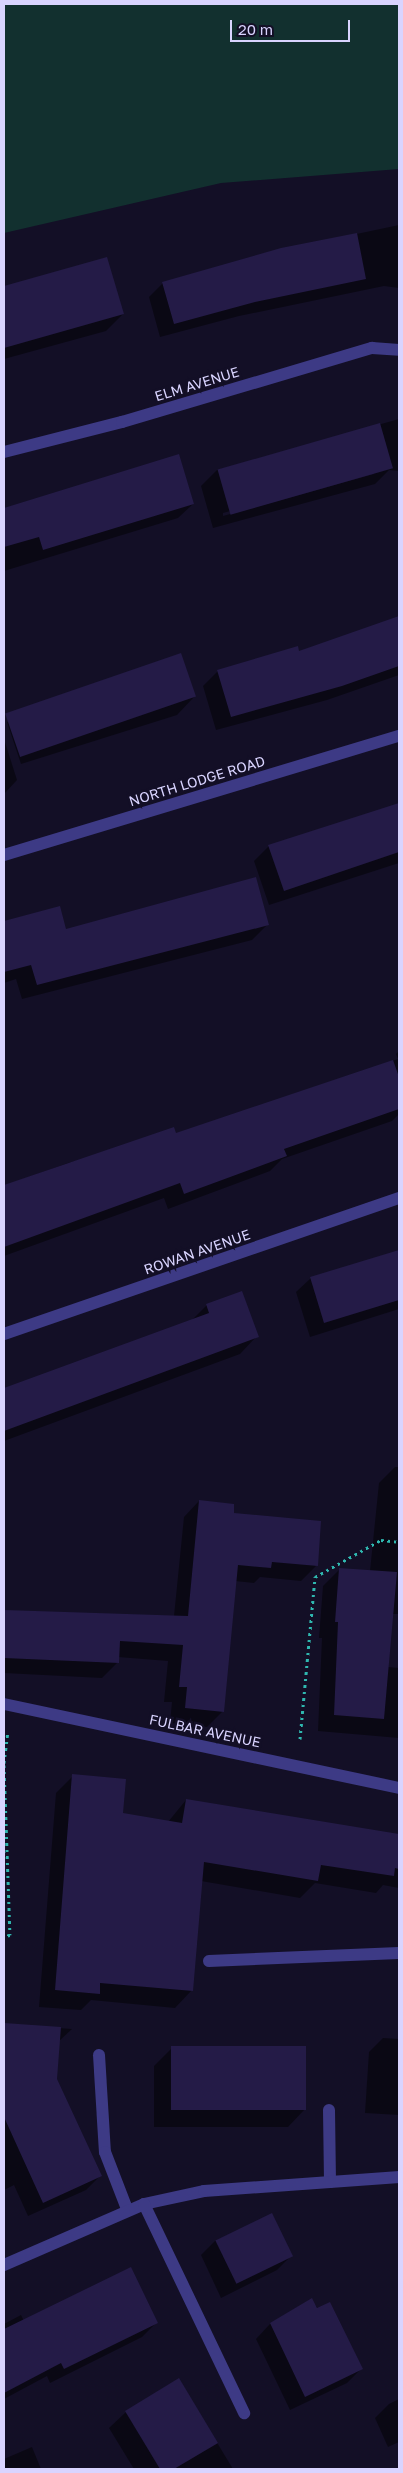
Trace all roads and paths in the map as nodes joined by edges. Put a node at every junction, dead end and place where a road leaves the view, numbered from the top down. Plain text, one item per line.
1 (399, 350) edge
2 (4, 452) edge
3 (399, 736) edge
4 (4, 855) edge
5 (399, 1198) edge
6 (4, 1334) edge
7 (399, 1542) edge
8 (4, 1704) edge
9 (4, 1766) edge
10 (298, 1766) junction
11 (399, 1788) edge
12 (4, 1936) edge
13 (399, 1953) edge
14 (209, 1962) dead end
15 (99, 2055) dead end
16 (329, 2110) dead end
17 (399, 2177) edge
18 (330, 2182) junction
19 (144, 2204) junction
20 (127, 2209) junction
21 (4, 2265) edge
22 (244, 2413) dead end

1 - 2 street, ELM AVENUE
3 - 4 street, NORTH LODGE ROAD
5 - 6 street, ROWAN AVENUE
7 - 10 path
8 - 10 street, FULBAR AVENUE
9 - 12 path
10 - 11 street, FULBAR AVENUE
13 - 14 street
15 - 20 street
16 - 18 street
17 - 18 street
18 - 19 street
19 - 20 street
19 - 22 street
20 - 21 street

